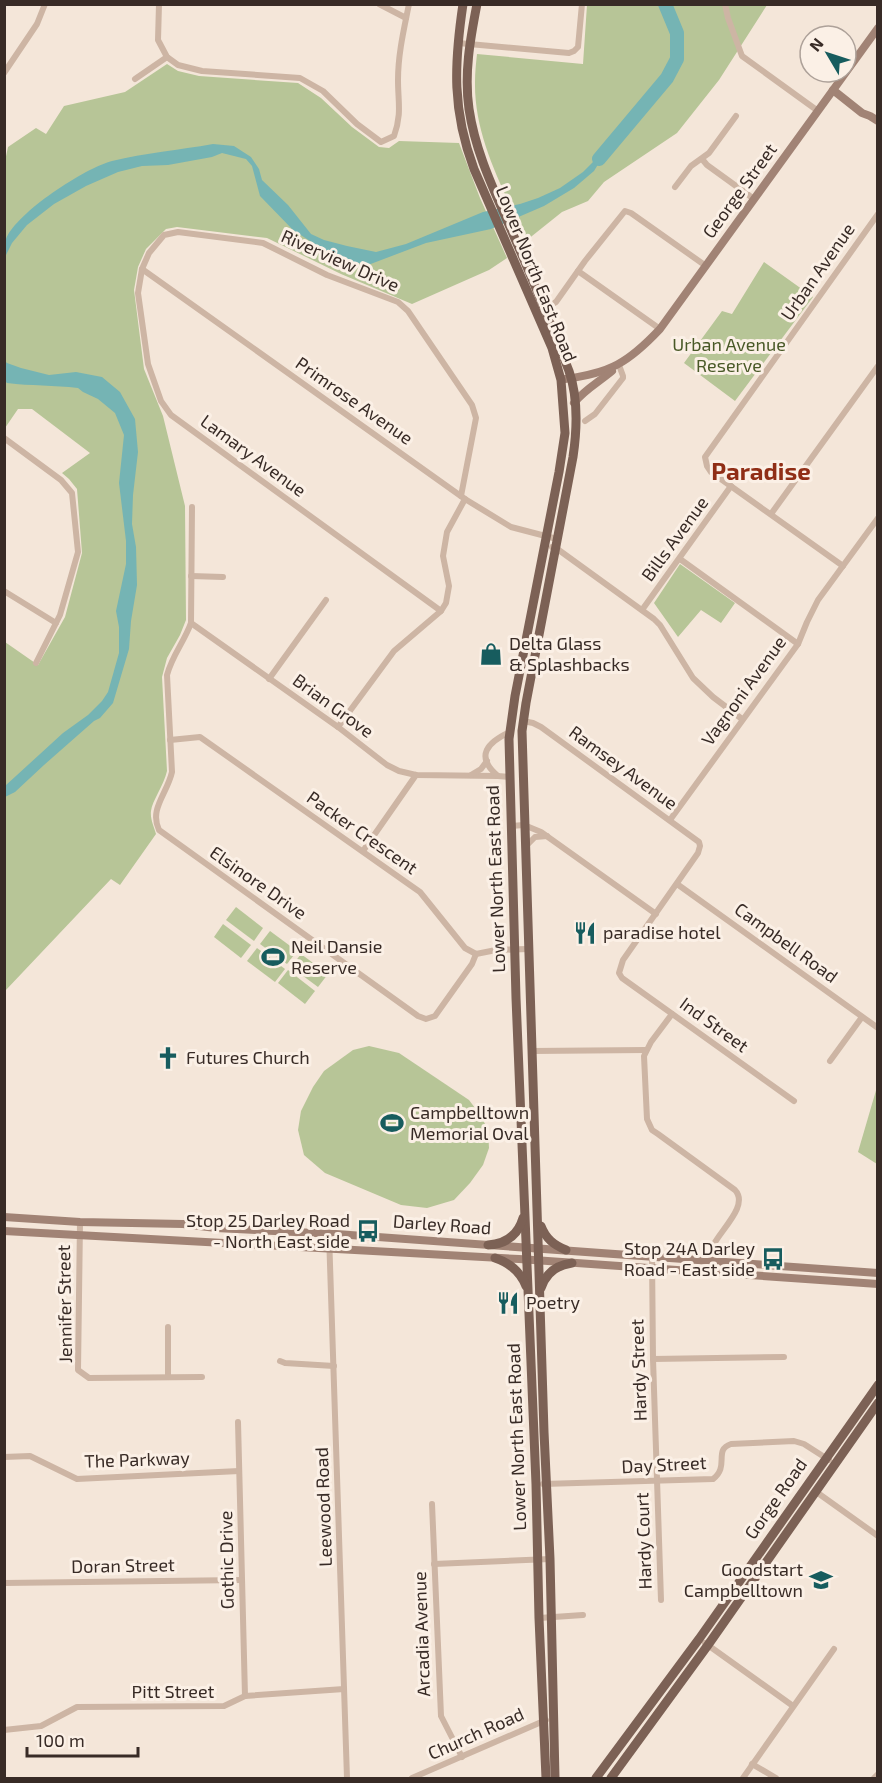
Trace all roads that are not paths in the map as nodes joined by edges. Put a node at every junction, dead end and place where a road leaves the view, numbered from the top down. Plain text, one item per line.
1 (45, 4) edge
2 (159, 4) edge
3 (379, 4) edge
4 (409, 4) edge
5 (463, 4) edge
6 (477, 4) edge
7 (582, 4) edge
8 (725, 4) edge
9 (406, 18) junction
10 (878, 28) edge
11 (458, 43) junction
12 (470, 45) junction
13 (167, 57) junction
14 (4, 73) edge
15 (135, 79) dead end
16 (833, 90) junction
17 (818, 111) junction
18 (736, 116) dead end
19 (878, 121) edge
20 (702, 159) junction
21 (487, 186) junction
22 (675, 187) dead end
23 (754, 199) junction
24 (878, 214) edge
25 (706, 266) junction
26 (142, 269) junction
27 (578, 272) junction
28 (540, 310) junction
29 (660, 329) junction
30 (619, 365) junction
31 (878, 366) edge
32 (572, 378) junction
33 (561, 380) junction
34 (574, 403) junction
35 (585, 421) dead end
36 (4, 438) edge
37 (731, 486) junction
38 (463, 497) junction
39 (192, 507) dead end
40 (771, 514) junction
41 (878, 518) edge
42 (552, 542) junction
43 (680, 559) junction
44 (843, 566) junction
45 (191, 576) junction
46 (223, 577) dead end
47 (4, 591) edge
48 (326, 600) dead end
49 (642, 610) junction
50 (441, 611) junction
51 (56, 623) junction
52 (190, 623) junction
53 (798, 644) junction
54 (36, 663) dead end
55 (269, 679) junction
56 (742, 719) junction
57 (523, 721) junction
58 (338, 727) junction
59 (510, 732) junction
60 (170, 740) junction
61 (522, 749) junction
62 (486, 761) junction
63 (416, 775) junction
64 (470, 776) junction
65 (498, 776) junction
66 (510, 777) junction
67 (670, 820) junction
68 (524, 825) junction
69 (511, 826) junction
70 (548, 836) junction
71 (525, 847) junction
72 (363, 851) junction
73 (677, 884) junction
74 (656, 914) junction
75 (515, 949) junction
76 (528, 949) junction
77 (476, 954) junction
78 (672, 1014) junction
79 (862, 1017) junction
80 (878, 1028) edge
81 (646, 1050) junction
82 (532, 1051) junction
83 (830, 1060) dead end
84 (794, 1101) dead end
85 (524, 1210) junction
86 (4, 1218) edge
87 (538, 1218) junction
88 (80, 1222) junction
89 (4, 1232) edge
90 (329, 1234) junction
91 (80, 1236) junction
92 (489, 1245) junction
93 (526, 1248) junction
94 (539, 1248) junction
95 (330, 1249) junction
96 (566, 1250) junction
97 (652, 1256) junction
98 (495, 1258) junction
99 (527, 1260) junction
100 (709, 1260) junction
101 (539, 1261) junction
102 (572, 1263) junction
103 (651, 1268) junction
104 (709, 1272) junction
105 (878, 1273) edge
106 (878, 1284) edge
107 (528, 1292) junction
108 (540, 1292) junction
109 (168, 1327) dead end
110 (784, 1357) dead end
111 (653, 1359) junction
112 (280, 1361) dead end
113 (334, 1366) junction
114 (168, 1377) junction
115 (202, 1377) dead end
116 (878, 1385) edge
117 (878, 1403) edge
118 (238, 1422) dead end
119 (4, 1456) edge
120 (826, 1458) junction
121 (834, 1464) junction
122 (239, 1471) junction
123 (658, 1482) junction
124 (537, 1484) junction
125 (547, 1484) junction
126 (815, 1491) junction
127 (432, 1504) dead end
128 (878, 1536) edge
129 (538, 1559) junction
130 (550, 1559) junction
131 (434, 1564) junction
132 (242, 1580) junction
133 (4, 1583) edge
134 (661, 1600) dead end
135 (583, 1615) dead end
136 (551, 1617) junction
137 (539, 1618) junction
138 (699, 1639) junction
139 (708, 1646) junction
140 (834, 1649) dead end
141 (344, 1689) junction
142 (245, 1696) junction
143 (793, 1706) junction
144 (548, 1719) junction
145 (4, 1730) edge
146 (462, 1756) junction
147 (752, 1764) junction
148 (878, 1774) edge
149 (347, 1779) edge
150 (412, 1779) edge
151 (546, 1779) edge
152 (555, 1779) edge
153 (596, 1779) edge
154 (611, 1779) edge
155 (743, 1779) edge
156 (776, 1779) edge
157 (874, 1779) edge

1 - 14 street
2 - 13 street
3 - 9 street
4 - 9 street
5 - 11 main road, Lower North East Road
6 - 12 main road, Lower North East Road
7 - 12 street
8 - 17 street
9 - 13 street
10 - 16 main road, George Street
11 - 12 street
11 - 21 main road, Lower North East Road
12 - 21 main road, Lower North East Road
13 - 15 street
16 - 17 main road, George Street
16 - 19 main road
17 - 23 main road, George Street
18 - 20 street
20 - 22 street
20 - 23 street
21 - 28 main road, Lower North East Road
23 - 25 main road, George Street
24 - 37 street, Urban Avenue
25 - 27 street
25 - 29 main road, George Street
26 - 38 street, Primrose Avenue
26 - 38 street, Riverview Drive
26 - 50 street, Lamary Avenue
27 - 28 street
27 - 29 street
28 - 32 main road, Lower North East Road
28 - 33 main road, Lower North East Road
29 - 30 main road, George Street
30 - 32 main road, George Street
30 - 34 main road, George Street
30 - 35 street
31 - 40 street
32 - 33 main road, George Street
32 - 34 main road, Lower North East Road
33 - 42 main road, Lower North East Road
34 - 42 main road, Lower North East Road
36 - 51 street
37 - 40 street
37 - 43 street, Bills Avenue
38 - 42 street, Primrose Avenue
38 - 50 street, Riverview Drive
39 - 45 street
40 - 44 street
41 - 44 street, Vagnoni Avenue
42 - 49 street
42 - 57 main road, Lower North East Road
42 - 59 main road, Lower North East Road
43 - 49 street, Bills Avenue
43 - 53 street
44 - 53 street, Vagnoni Avenue
45 - 46 street
45 - 52 street
47 - 51 street
48 - 55 street
49 - 56 street
50 - 58 street
51 - 54 street
52 - 55 street, Brian Grove
52 - 60 street
53 - 56 street, Vagnoni Avenue
55 - 58 street, Brian Grove
56 - 67 street, Vagnoni Avenue
57 - 61 main road, Lower North East Road
57 - 67 street, Ramsey Avenue
58 - 63 street, Brian Grove
59 - 61 main road
59 - 62 street
59 - 66 main road, Lower North East Road
60 - 72 street, Packer Crescent
60 - 77 street, Elsinore Drive
61 - 68 main road, Lower North East Road
62 - 64 street
62 - 65 street
63 - 64 street, Brian Grove
63 - 72 street
64 - 65 street, Brian Grove
65 - 66 street, Brian Grove
66 - 69 main road, Lower North East Road
67 - 73 street, Ramsey Avenue
68 - 69 street
68 - 70 street
68 - 71 main road, Lower North East Road
69 - 75 main road, Lower North East Road
70 - 71 street
70 - 74 street
71 - 76 main road, Lower North East Road
72 - 77 street, Packer Crescent
73 - 74 street
73 - 79 street, Campbell Road
74 - 78 street, Ind Street
75 - 76 street
75 - 77 street
75 - 85 main road, Lower North East Road
76 - 82 main road, Lower North East Road
78 - 81 street
78 - 84 street, Ind Street
79 - 80 street, Campbell Road
79 - 83 street
81 - 82 street
81 - 100 street
82 - 87 main road, Lower North East Road
85 - 92 main road
85 - 93 main road, Lower North East Road
86 - 88 main road, Darley Road
87 - 94 main road, Lower North East Road
87 - 96 main road
88 - 90 main road, Darley Road
88 - 91 street, Jennifer Street
89 - 91 main road, Darley Road
90 - 92 main road, Darley Road
90 - 95 street, Leewood Road
91 - 95 main road, Darley Road
91 - 114 street, Jennifer Street
92 - 93 main road, Darley Road
93 - 94 main road, Darley Road
93 - 99 main road, Lower North East Road
94 - 96 main road, Darley Road
94 - 101 main road, Lower North East Road
95 - 98 main road, Darley Road
95 - 113 street, Leewood Road
96 - 97 main road, Darley Road
97 - 100 main road, Darley Road
97 - 103 street, Hardy Street
98 - 99 main road, Darley Road
98 - 107 main road
99 - 101 main road, Darley Road
99 - 107 main road, Lower North East Road
100 - 104 street
100 - 105 main road, Darley Road
101 - 102 main road, Darley Road
101 - 108 main road, Lower North East Road
102 - 103 main road, Darley Road
102 - 108 main road
103 - 104 main road, Darley Road
103 - 111 street, Hardy Street
104 - 106 main road, Darley Road
107 - 124 main road, Lower North East Road
108 - 125 main road, Lower North East Road
109 - 114 street
110 - 111 street
111 - 123 street, Hardy Street
112 - 113 street
113 - 141 street, Leewood Road
114 - 115 street, Jennifer Street
116 - 120 main road, Gorge Road
117 - 121 main road, Gorge Road
118 - 122 street, Gothic Drive
119 - 122 street, The Parkway
120 - 121 street, Day Street
120 - 123 street, Day Street
120 - 138 main road, Gorge Road
121 - 126 main road, Gorge Road
122 - 132 street, Gothic Drive
123 - 125 street, Day Street
123 - 134 street, Hardy Court
124 - 125 street, Day Street
124 - 129 main road, Lower North East Road
125 - 130 main road, Lower North East Road
126 - 128 street
126 - 139 main road, Gorge Road
127 - 131 street, Arcadia Avenue
129 - 130 street
129 - 131 street
129 - 137 main road, Lower North East Road
130 - 136 main road, Lower North East Road
131 - 146 street, Arcadia Avenue
132 - 133 street, Doran Street
132 - 142 street, Gothic Drive
135 - 136 street
136 - 137 street
136 - 144 main road, Lower North East Road
137 - 144 main road, Lower North East Road
138 - 139 street
138 - 153 main road, Gorge Road
139 - 143 street
139 - 154 main road, Gorge Road
140 - 143 street
141 - 142 street, Pitt Street
141 - 149 street, Leewood Road
142 - 145 street, Pitt Street
143 - 147 street
144 - 146 street, Church Road
144 - 151 main road, Lower North East Road
144 - 152 main road, Lower North East Road
146 - 150 street, Church Road
147 - 155 street
147 - 156 street
148 - 157 street

